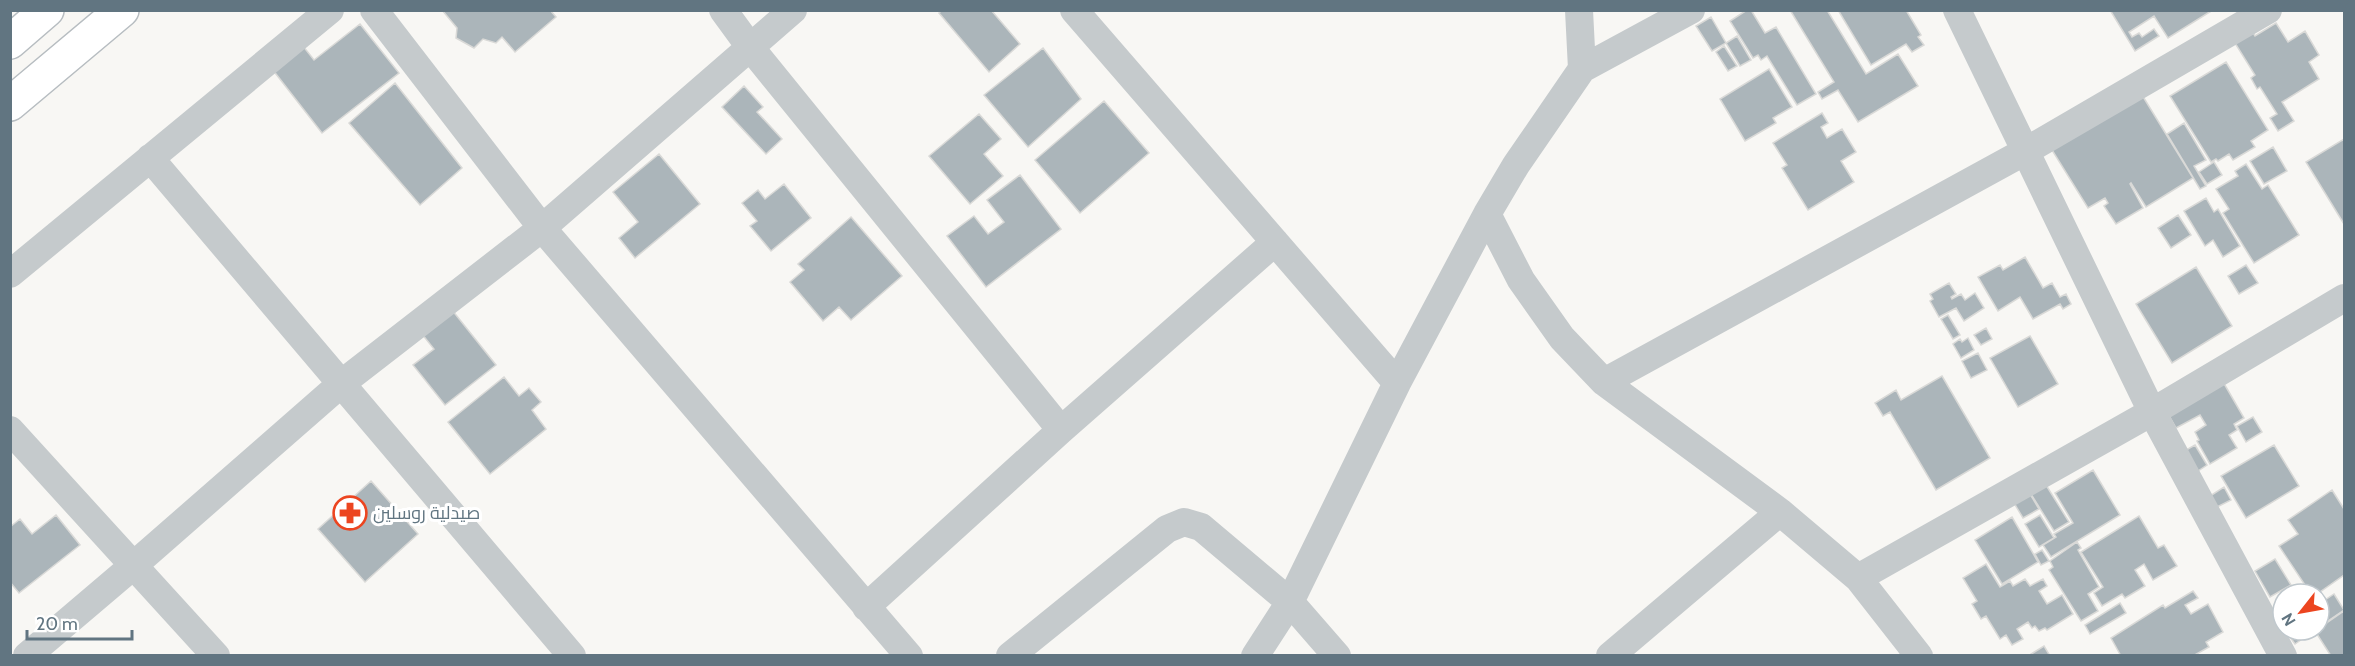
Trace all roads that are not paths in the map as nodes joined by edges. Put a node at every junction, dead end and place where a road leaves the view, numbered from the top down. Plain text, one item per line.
1 (47, 10) edge
2 (122, 10) edge
3 (374, 10) edge
4 (723, 10) edge
5 (793, 10) edge
6 (1074, 10) edge
7 (1580, 10) edge
8 (1691, 10) edge
9 (1957, 10) edge
10 (2268, 10) edge
11 (314, 16) edge
12 (10, 42) edge
13 (750, 48) junction
14 (1582, 69) junction
15 (10, 104) edge
16 (2025, 152) junction
17 (150, 158) junction
18 (1487, 214) junction
19 (542, 228) junction
20 (1275, 242) junction
21 (10, 274) edge
22 (2344, 298) edge
23 (1604, 382) junction
24 (342, 383) junction
25 (1397, 383) junction
26 (2152, 412) junction
27 (10, 430) edge
28 (1061, 430) junction
29 (1780, 512) junction
30 (134, 565) junction
31 (1858, 578) junction
32 (1290, 602) junction
33 (866, 607) junction
34 (27, 656) edge
35 (216, 656) edge
36 (572, 656) edge
37 (909, 656) edge
38 (1010, 656) edge
39 (1255, 656) edge
40 (1337, 656) edge
41 (1610, 656) edge
42 (1919, 656) edge
43 (2283, 656) edge

1 - 12 street
2 - 15 street
3 - 19 street
4 - 13 street
5 - 13 street
6 - 20 street
7 - 14 street
8 - 14 street
9 - 16 street
10 - 16 street
11 - 17 street
13 - 19 street
13 - 28 street
14 - 18 street
16 - 23 street
16 - 26 street
17 - 21 street
17 - 24 street
18 - 23 street
18 - 25 street
19 - 24 street
19 - 33 street
20 - 25 street
20 - 28 street
22 - 26 street
23 - 29 street
24 - 30 street
24 - 36 street
25 - 32 street
26 - 31 street
26 - 43 street
27 - 30 street
28 - 33 street
29 - 31 street
29 - 41 street
30 - 34 street
30 - 35 street
31 - 42 street
32 - 38 street
32 - 39 street
32 - 40 street
33 - 37 street

